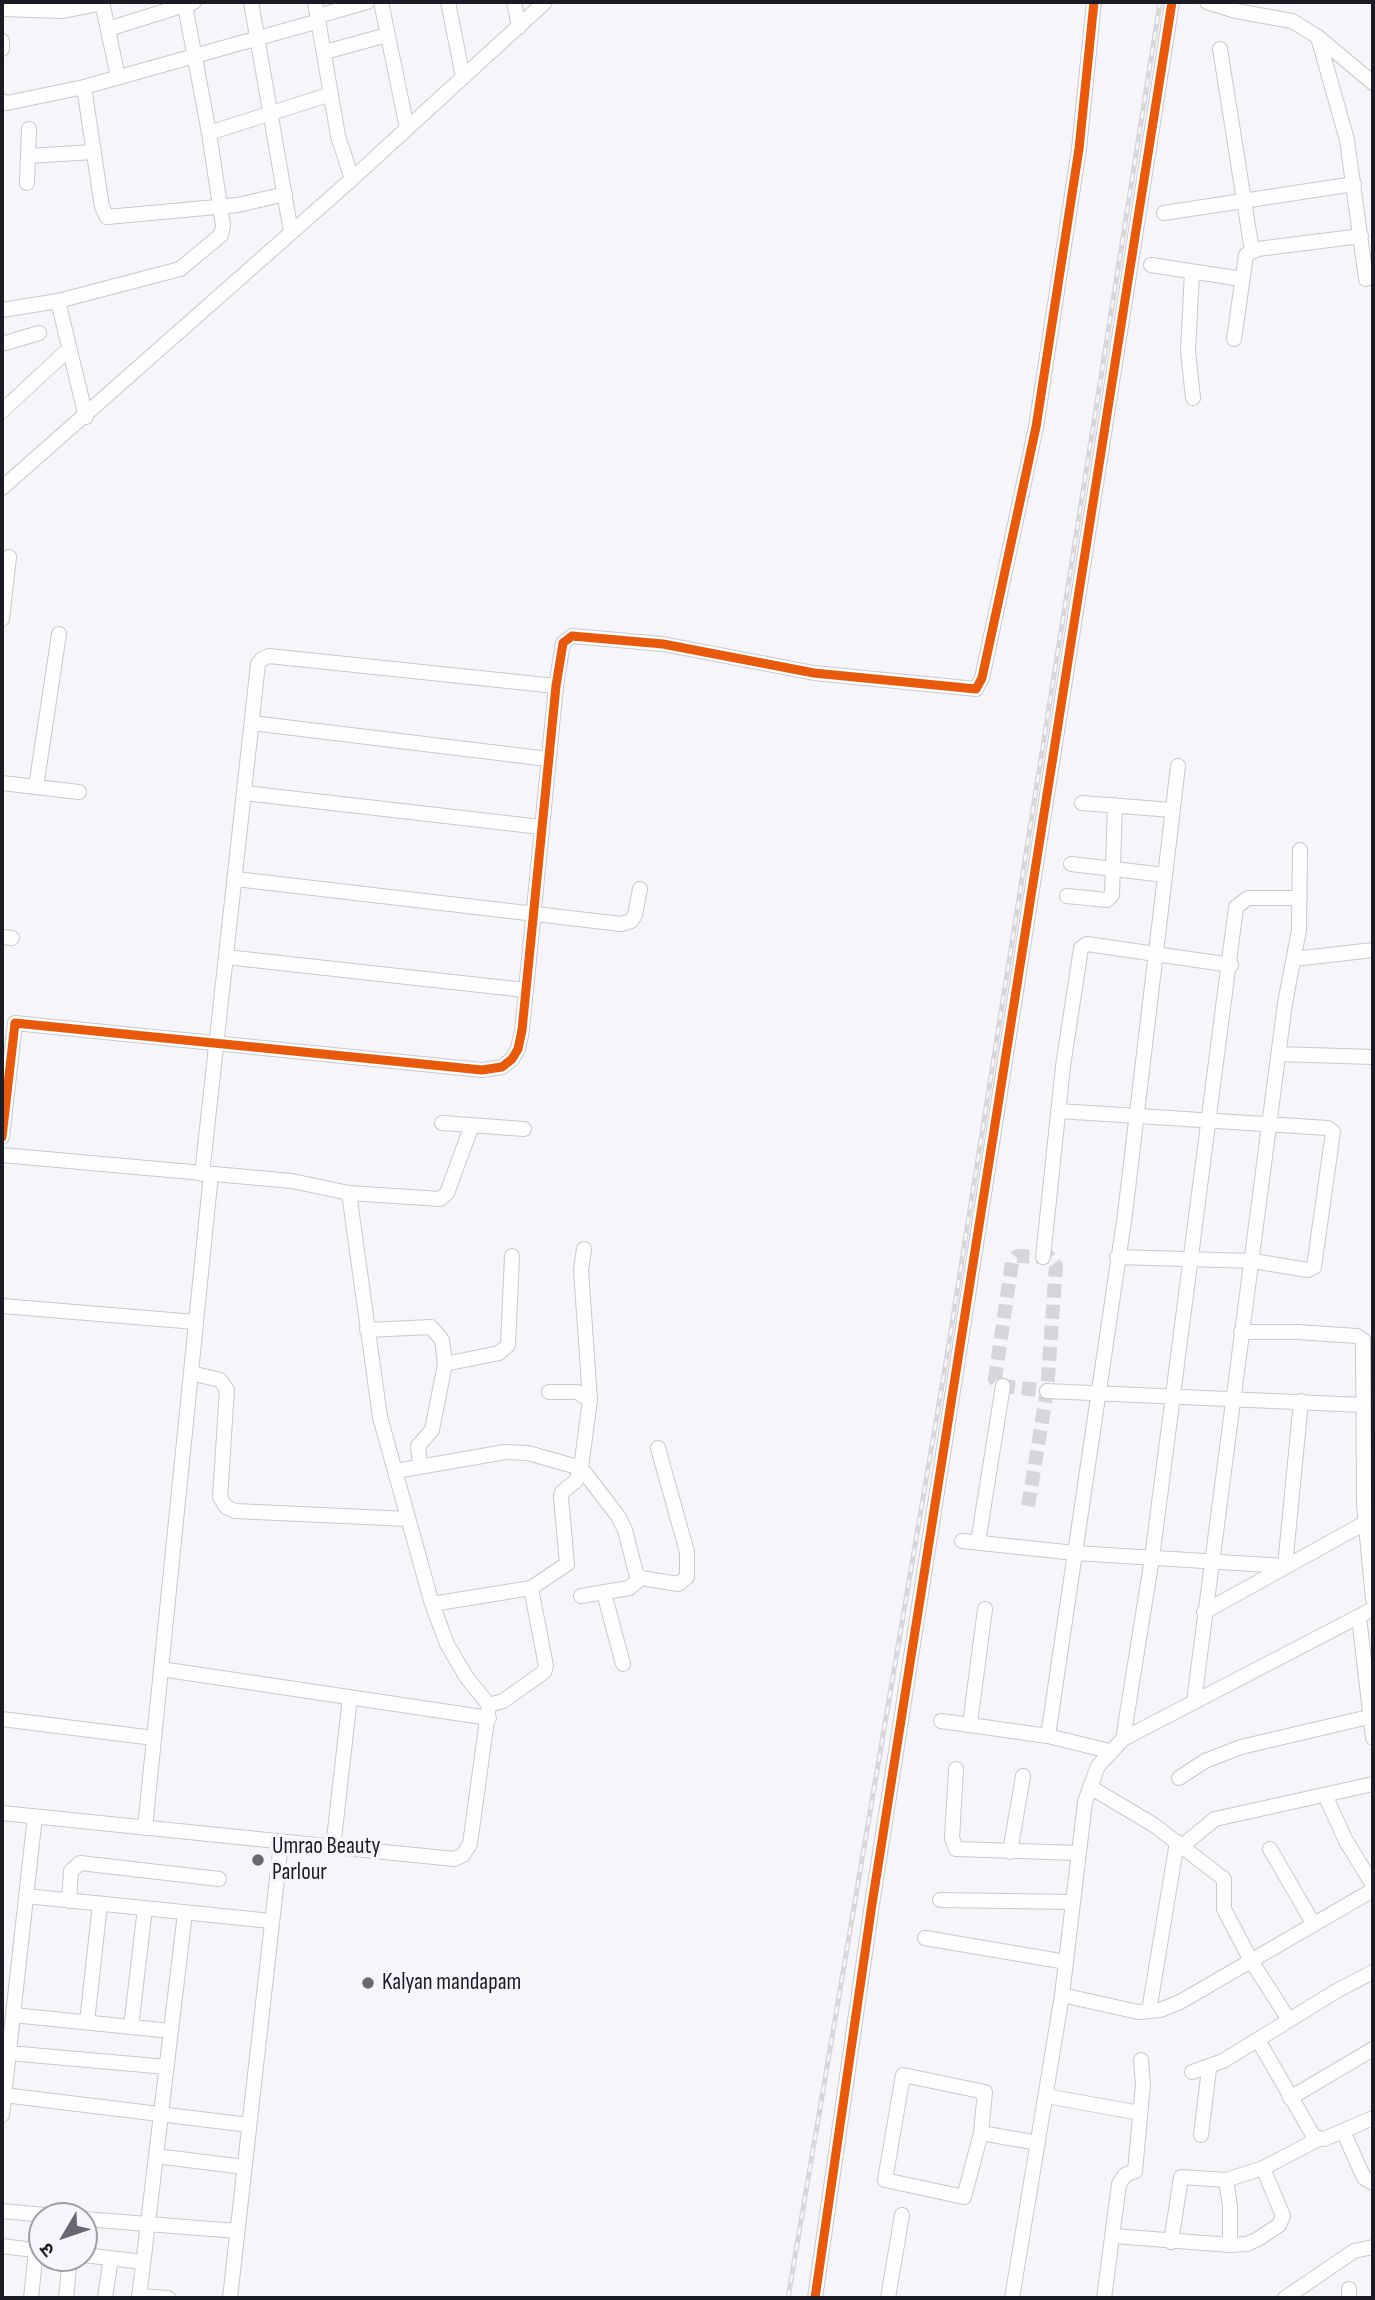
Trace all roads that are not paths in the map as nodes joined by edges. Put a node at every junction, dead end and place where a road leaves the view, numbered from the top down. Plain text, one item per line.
1 (251, 2) edge
2 (367, 2) edge
3 (381, 2) edge
4 (448, 2) edge
5 (514, 2) edge
6 (545, 2) edge
7 (1094, 2) edge
8 (1172, 2) edge
9 (1207, 2) edge
10 (103, 3) edge
11 (189, 3) edge
12 (2, 9) edge
13 (317, 13) edge
14 (519, 27) junction
15 (108, 29) junction
16 (387, 35) junction
17 (257, 37) junction
18 (1318, 37) junction
19 (2, 41) edge
20 (2, 49) edge
21 (1220, 49) dead end
22 (325, 52) junction
23 (196, 55) junction
24 (118, 77) junction
25 (463, 77) junction
26 (1373, 83) edge
27 (84, 87) junction
28 (331, 94) junction
29 (2, 101) edge
30 (270, 115) junction
31 (407, 128) junction
32 (29, 129) dead end
33 (209, 132) junction
34 (94, 152) junction
35 (28, 156) junction
36 (352, 179) junction
37 (27, 183) dead end
38 (1354, 184) junction
39 (285, 194) junction
40 (1244, 201) junction
41 (220, 207) junction
42 (1164, 213) dead end
43 (291, 232) junction
44 (1361, 236) junction
45 (1252, 251) junction
46 (1151, 265) dead end
47 (1192, 272) junction
48 (1242, 279) junction
49 (1366, 279) dead end
50 (58, 301) junction
51 (2, 310) edge
52 (38, 333) dead end
53 (1234, 339) dead end
54 (2, 344) edge
55 (69, 349) junction
56 (1194, 398) dead end
57 (2, 411) edge
58 (86, 417) junction
59 (2, 488) edge
60 (9, 557) dead end
61 (2, 619) edge
62 (59, 634) dead end
63 (556, 686) junction
64 (252, 723) junction
65 (548, 759) junction
66 (1178, 766) dead end
67 (2, 783) edge
68 (36, 787) junction
69 (79, 792) dead end
70 (245, 793) junction
71 (1082, 803) dead end
72 (1115, 805) junction
73 (1172, 810) junction
74 (541, 827) junction
75 (1300, 850) dead end
76 (1071, 864) dead end
77 (1113, 869) junction
78 (1165, 875) junction
79 (236, 879) junction
80 (640, 889) dead end
81 (1066, 896) dead end
82 (1300, 898) junction
83 (532, 911) junction
84 (1373, 950) edge
85 (1155, 954) junction
86 (226, 957) junction
87 (1294, 959) junction
88 (1231, 964) junction
89 (525, 990) junction
90 (216, 1043) junction
91 (1278, 1054) junction
92 (1373, 1057) edge
93 (1058, 1111) junction
94 (1137, 1117) junction
95 (1208, 1123) junction
96 (442, 1124) dead end
97 (472, 1125) junction
98 (1271, 1125) junction
99 (524, 1129) dead end
100 (2, 1137) edge
101 (2, 1155) edge
102 (206, 1174) junction
103 (349, 1193) junction
104 (584, 1249) dead end
105 (512, 1256) dead end
106 (1043, 1257) dead end
107 (1117, 1257) junction
108 (1192, 1260) junction
109 (1253, 1261) junction
110 (2, 1306) edge
111 (196, 1322) junction
112 (367, 1330) junction
113 (1241, 1332) junction
114 (445, 1364) junction
115 (191, 1373) junction
116 (1003, 1386) dead end
117 (1047, 1391) tunnel mouth
118 (549, 1392) dead end
119 (1098, 1393) junction
120 (1172, 1397) junction
121 (590, 1400) junction
122 (1233, 1400) junction
123 (1301, 1401) junction
124 (1362, 1405) junction
125 (658, 1448) dead end
126 (420, 1466) junction
127 (581, 1468) junction
128 (396, 1472) junction
129 (1368, 1506) edge
130 (408, 1519) junction
131 (1365, 1523) junction
132 (962, 1541) dead end
133 (978, 1542) junction
134 (1075, 1553) junction
135 (1152, 1558) junction
136 (1214, 1563) junction
137 (1285, 1566) junction
138 (641, 1578) junction
139 (531, 1588) junction
140 (604, 1593) junction
141 (581, 1597) dead end
142 (1373, 1599) edge
143 (432, 1604) junction
144 (985, 1609) dead end
145 (1373, 1609) edge
146 (1204, 1612) junction
147 (1359, 1617) junction
148 (623, 1664) dead end
149 (161, 1669) junction
150 (349, 1697) junction
151 (1194, 1701) junction
152 (489, 1712) junction
153 (1371, 1716) edge
154 (2, 1719) edge
155 (941, 1721) dead end
156 (970, 1724) junction
157 (1048, 1736) junction
158 (154, 1738) junction
159 (1373, 1738) edge
160 (1123, 1739) junction
161 (1109, 1751) junction
162 (956, 1769) dead end
163 (1023, 1776) dead end
164 (1180, 1778) dead end
165 (1373, 1784) edge
166 (1090, 1787) junction
167 (1325, 1795) junction
168 (2, 1813) edge
169 (35, 1816) junction
170 (145, 1828) junction
171 (281, 1843) junction
172 (1180, 1844) junction
173 (333, 1849) junction
174 (1270, 1849) dead end
175 (1010, 1852) junction
176 (1079, 1853) junction
177 (219, 1879) dead end
178 (1373, 1887) edge
179 (26, 1896) junction
180 (940, 1900) dead end
181 (69, 1901) junction
182 (1073, 1902) junction
183 (100, 1904) junction
184 (145, 1908) junction
185 (185, 1913) junction
186 (271, 1921) junction
187 (1313, 1923) junction
188 (925, 1938) dead end
189 (1251, 1959) junction
190 (1066, 1962) junction
191 (1373, 1972) edge
192 (1062, 1995) junction
193 (1149, 2011) junction
194 (13, 2015) junction
195 (1289, 2020) junction
196 (87, 2022) junction
197 (131, 2027) junction
198 (171, 2031) junction
199 (1258, 2040) junction
200 (1373, 2049) edge
201 (9, 2053) junction
202 (1141, 2060) dead end
203 (167, 2067) junction
204 (1209, 2069) junction
205 (1192, 2072) dead end
206 (4, 2095) junction
207 (1046, 2096) junction
208 (1290, 2098) junction
209 (1140, 2113) junction
210 (2, 2115) edge
211 (161, 2115) junction
212 (1373, 2118) edge
213 (249, 2125) junction
214 (1343, 2131) junction
215 (981, 2133) junction
216 (1201, 2135) dead end
217 (1319, 2139) junction
218 (1038, 2143) junction
219 (156, 2156) junction
220 (244, 2167) junction
221 (1263, 2168) junction
222 (1226, 2179) junction
223 (1373, 2183) edge
224 (2, 2211) edge
225 (28, 2213) edge
226 (902, 2215) dead end
227 (98, 2220) edge
228 (148, 2225) junction
229 (237, 2231) junction
230 (1114, 2236) junction
231 (1171, 2242) junction
232 (1230, 2245) junction
233 (2, 2246) edge
234 (1373, 2247) edge
235 (28, 2249) edge
236 (98, 2257) edge
237 (111, 2258) junction
238 (143, 2262) junction
239 (36, 2272) edge
240 (69, 2272) edge
241 (139, 2297) edge
242 (32, 2298) edge
243 (66, 2298) edge
244 (105, 2298) edge
245 (168, 2298) edge
246 (230, 2298) edge
247 (815, 2298) edge
248 (888, 2298) edge
249 (1012, 2298) edge
250 (1104, 2298) edge
251 (1285, 2298) edge

1 - 17 street
2 - 13 street
3 - 16 street
4 - 25 street
5 - 14 street
6 - 14 street
7 - 63 street
8 - 247 street
9 - 18 street
10 - 12 street
10 - 15 street
11 - 15 street
11 - 23 street
13 - 17 street
13 - 22 street
14 - 25 street
15 - 24 street
16 - 22 street
16 - 31 street
17 - 23 street
17 - 30 street
18 - 26 street
18 - 38 street
19 - 20 street
21 - 40 street
22 - 28 street
23 - 24 street
23 - 33 street
24 - 27 street
25 - 31 street
27 - 29 street
27 - 34 street
28 - 30 street
28 - 36 street
30 - 33 street
30 - 39 street
31 - 36 street
32 - 35 street
33 - 41 street
34 - 35 street
34 - 41 street
35 - 37 street
36 - 43 street
38 - 40 street
38 - 44 street
39 - 41 street
39 - 43 street
40 - 42 street
40 - 45 street
41 - 50 street
43 - 58 street
44 - 45 street
44 - 49 street
45 - 48 street
46 - 47 street
47 - 48 street
47 - 56 street
48 - 53 street
50 - 51 street
50 - 55 street
52 - 54 street
55 - 57 street
55 - 58 street
58 - 59 street
60 - 61 street
62 - 68 street
63 - 64 street
63 - 65 street
64 - 65 street
64 - 70 street
65 - 74 street
66 - 73 street
67 - 68 street
68 - 69 street
70 - 74 street
70 - 79 street
71 - 72 street
72 - 73 street
72 - 77 street
73 - 78 street
74 - 83 street
75 - 82 street
76 - 77 street
77 - 78 street
77 - 81 street
78 - 85 street
79 - 83 street
79 - 86 street
80 - 83 street
82 - 87 street
82 - 88 street
83 - 89 street
84 - 87 street
85 - 88 street
85 - 93 street
85 - 94 street
86 - 89 street
86 - 90 street
87 - 91 street
88 - 95 street
89 - 90 street
90 - 100 street
90 - 102 street
91 - 92 street
91 - 98 street
93 - 94 street
93 - 106 street
94 - 95 street
94 - 107 street
95 - 98 street
95 - 108 street
96 - 97 street
97 - 99 street
97 - 103 street
98 - 109 street
98 - 109 street
101 - 102 street
102 - 103 street
102 - 111 street
103 - 112 street
104 - 121 street
105 - 114 street
107 - 108 street
107 - 119 street
108 - 109 street
108 - 120 street
109 - 113 street
110 - 111 street
111 - 115 street
112 - 114 street
112 - 128 street
113 - 122 street
113 - 124 street
114 - 126 street
115 - 130 street
115 - 149 street
116 - 133 street
117 - 119 street
118 - 121 street
119 - 120 street
119 - 134 street
120 - 122 street
120 - 135 street
121 - 127 street
122 - 123 street
122 - 136 street
123 - 124 street
123 - 137 street
124 - 129 street
125 - 138 street
126 - 127 street
126 - 128 street
127 - 138 street
127 - 139 street
128 - 130 street
129 - 131 street
130 - 143 street
131 - 137 street
131 - 142 street
132 - 133 street
133 - 134 street
134 - 135 street
134 - 157 street
135 - 136 street
135 - 160 street
136 - 137 street
136 - 146 street
137 - 146 street
138 - 140 street
139 - 143 street
139 - 152 street
140 - 141 street
140 - 148 street
143 - 152 street
144 - 156 street
145 - 147 street
146 - 151 street
147 - 151 street
147 - 153 street
149 - 150 street
149 - 158 street
150 - 152 street
150 - 173 street
151 - 160 street
152 - 173 street
153 - 159 street
153 - 164 street
154 - 158 street
155 - 156 street
156 - 157 street
157 - 161 street
158 - 170 street
160 - 161 street
161 - 166 street
162 - 175 street
163 - 175 street
165 - 167 street
166 - 172 street
166 - 176 street
167 - 172 street
167 - 178 street
168 - 169 street
169 - 170 street
169 - 179 street
170 - 171 street
171 - 173 street
171 - 186 street
172 - 189 street
172 - 193 street
174 - 187 street
175 - 176 street
176 - 182 street
177 - 181 street
178 - 187 street
179 - 181 street
179 - 194 street
180 - 182 street
181 - 183 street
182 - 190 street
183 - 184 street
183 - 196 street
184 - 185 street
184 - 197 street
185 - 186 street
185 - 198 street
186 - 213 street
187 - 189 street
188 - 190 street
189 - 193 street
189 - 195 street
190 - 192 street
191 - 195 street
192 - 193 street
192 - 207 street
194 - 196 street
194 - 201 street
195 - 199 street
196 - 197 street
197 - 198 street
198 - 203 street
199 - 204 street
199 - 208 street
200 - 208 street
201 - 203 street
201 - 206 street
202 - 209 street
203 - 211 street
204 - 205 street
204 - 216 street
206 - 210 street
206 - 211 street
207 - 209 street
207 - 218 street
208 - 217 street
209 - 230 street
211 - 213 street
211 - 219 street
212 - 214 street
213 - 220 street
214 - 217 street
214 - 223 street
215 - 215 street
215 - 218 street
217 - 221 street
218 - 249 street
219 - 220 street
219 - 228 street
220 - 229 street
221 - 222 street
221 - 232 street
222 - 231 street
222 - 232 street
224 - 225 street
226 - 248 street
227 - 228 street
228 - 229 street
228 - 238 street
229 - 246 street
230 - 231 street
230 - 250 street
231 - 232 street
233 - 235 street
234 - 251 street
236 - 237 street
237 - 238 street
237 - 244 street
238 - 241 street
239 - 242 street
240 - 243 street
241 - 245 street

